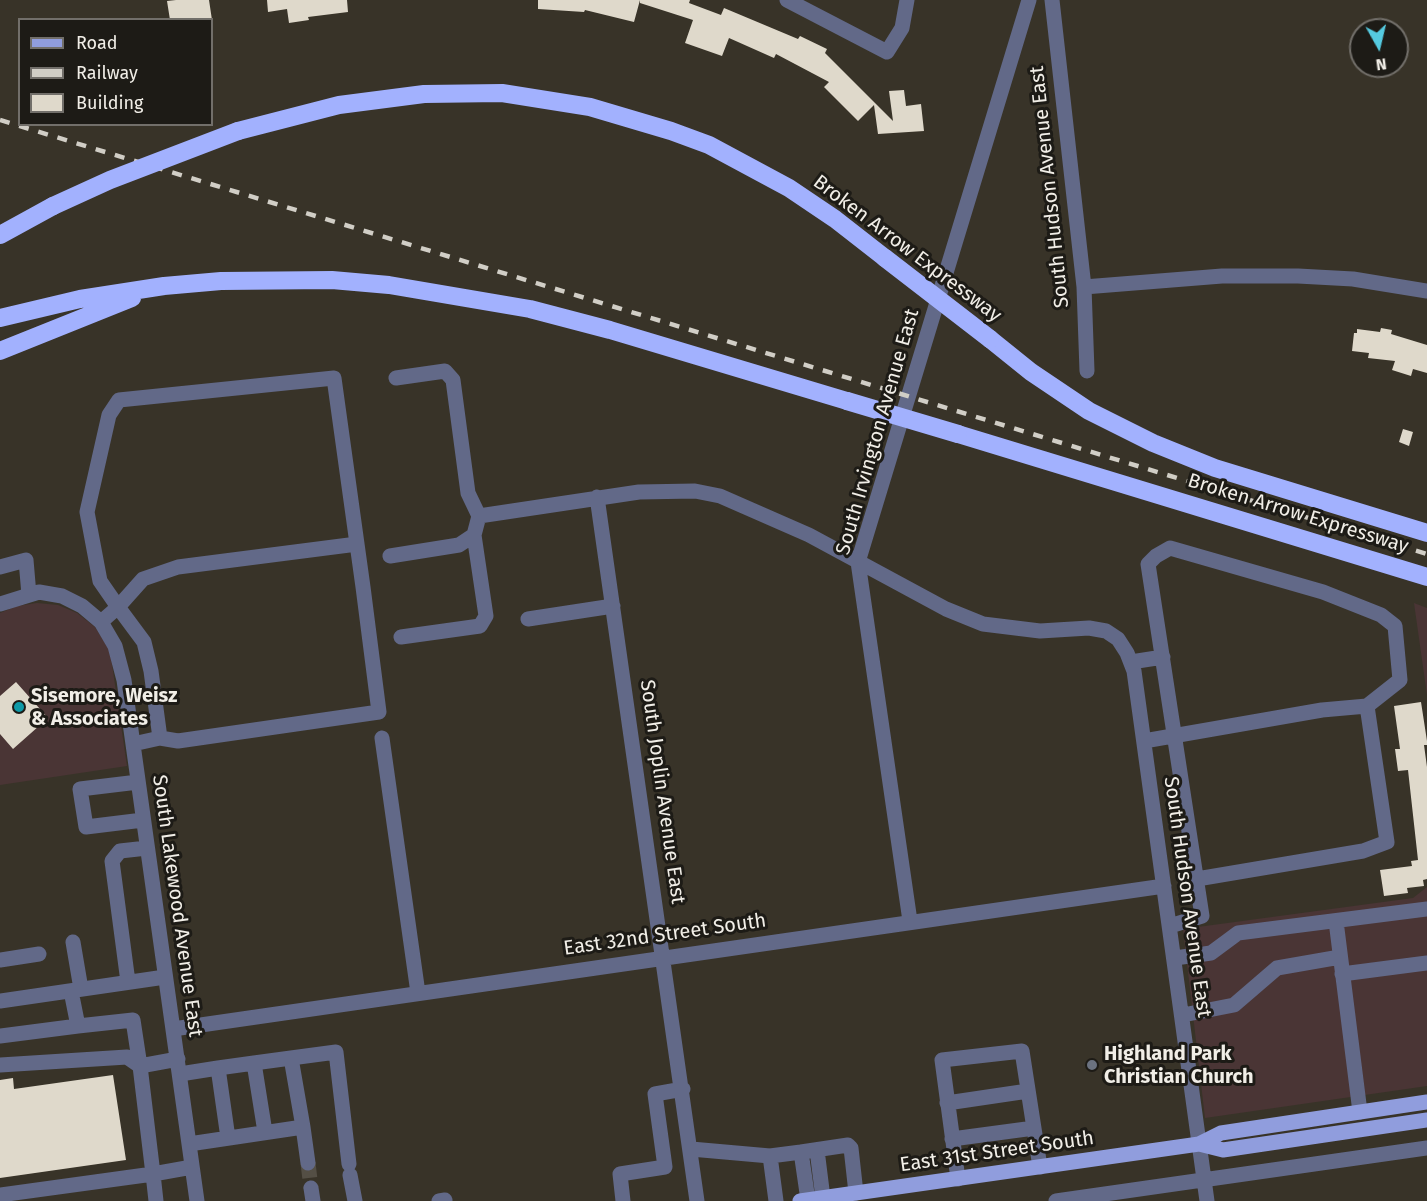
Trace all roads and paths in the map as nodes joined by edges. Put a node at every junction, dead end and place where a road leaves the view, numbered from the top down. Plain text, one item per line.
1 (787, 0) edge
2 (907, 0) edge
3 (1029, 0) edge
4 (1052, 0) edge
5 (0, 234) edge
6 (164, 286) junction
7 (1084, 287) junction
8 (1427, 291) edge
9 (0, 318) edge
10 (0, 351) edge
11 (1087, 370) dead end
12 (396, 378) dead end
13 (597, 497) junction
14 (479, 516) junction
15 (1427, 533) edge
16 (474, 535) junction
17 (357, 544) junction
18 (390, 556) dead end
19 (858, 562) junction
20 (0, 567) edge
21 (1427, 577) edge
22 (29, 595) junction
23 (0, 604) edge
24 (614, 606) junction
25 (118, 607) junction
26 (528, 619) dead end
27 (101, 622) junction
28 (401, 638) dead end
29 (1162, 657) junction
30 (1131, 662) junction
31 (1366, 706) junction
32 (160, 738) junction
33 (382, 738) dead end
34 (1175, 738) junction
35 (1144, 741) junction
36 (132, 744) junction
37 (138, 782) junction
38 (143, 820) junction
39 (147, 848) junction
40 (1197, 879) junction
41 (1164, 886) junction
42 (1427, 909) edge
43 (910, 921) junction
44 (1336, 921) junction
45 (1170, 926) junction
46 (73, 942) dead end
47 (39, 954) dead end
48 (664, 957) junction
49 (1340, 957) junction
50 (1175, 958) junction
51 (0, 960) edge
52 (1427, 963) edge
53 (1342, 974) junction
54 (165, 977) junction
55 (128, 982) junction
56 (76, 990) junction
57 (418, 993) junction
58 (0, 1001) edge
59 (1183, 1015) junction
60 (78, 1026) junction
61 (173, 1029) junction
62 (0, 1036) edge
63 (291, 1058) junction
64 (254, 1063) junction
65 (0, 1065) edge
66 (140, 1066) junction
67 (179, 1066) junction
68 (218, 1068) junction
69 (683, 1089) junction
70 (1028, 1090) junction
71 (1427, 1102) edge
72 (947, 1103) junction
73 (1360, 1112) junction
74 (1427, 1120) edge
75 (303, 1127) junction
76 (1034, 1128) junction
77 (265, 1132) junction
78 (228, 1138) junction
79 (952, 1140) junction
80 (189, 1144) junction
81 (1199, 1144) junction
82 (1427, 1148) edge
83 (691, 1149) junction
84 (817, 1150) junction
85 (801, 1152) junction
86 (770, 1156) junction
87 (308, 1163) tunnel mouth
88 (192, 1167) junction
89 (1041, 1167) junction
90 (153, 1174) junction
91 (958, 1179) junction
92 (1204, 1180) junction
93 (856, 1193) junction
94 (48, 1195) edge
95 (0, 1196) edge
96 (810, 1200) edge
97 (156, 1201) edge
98 (197, 1201) edge
99 (355, 1201) edge
100 (623, 1201) edge
101 (697, 1201) edge
102 (776, 1201) edge
103 (1056, 1201) edge
104 (1207, 1201) edge

1 - 2 street
3 - 19 street, South Irvington Avenue East
4 - 7 street, South Hudson Avenue East
5 - 15 highway, Broken Arrow Expressway, bridge
6 - 9 highway, Broken Arrow Expressway
6 - 10 highway
6 - 21 highway, Broken Arrow Expressway, bridge
7 - 8 street
7 - 11 street, South Hudson Avenue East
12 - 14 street
13 - 14 street
13 - 19 street
13 - 24 street, South Joplin Avenue East
14 - 16 street
16 - 18 street
16 - 28 street
17 - 25 street
17 - 25 street
17 - 32 street
19 - 30 street, South Hudson Avenue East
19 - 43 street, South Irvington Avenue East
20 - 22 street
22 - 23 street
22 - 27 street
24 - 26 street
24 - 48 street, South Joplin Avenue East
25 - 27 street
25 - 32 street
27 - 36 street, South Lakewood Avenue East
29 - 30 street
29 - 31 street
29 - 34 street
30 - 35 street, South Hudson Avenue East
31 - 34 street
31 - 40 street
32 - 36 street
33 - 57 street
34 - 35 street
34 - 40 street
35 - 41 street, South Hudson Avenue East
36 - 37 street, South Lakewood Avenue East
37 - 38 street, South Lakewood Avenue East
37 - 38 street
38 - 39 street, South Lakewood Avenue East
39 - 54 street, South Lakewood Avenue East
39 - 55 street
40 - 45 street
41 - 43 street, East 32nd Street South
41 - 45 street, South Hudson Avenue East
42 - 44 street
43 - 48 street, East 32nd Street South
44 - 49 street
44 - 50 street
45 - 50 street, South Hudson Avenue East
46 - 56 street
47 - 51 street
48 - 57 street, East 32nd Street South
48 - 69 street, South Joplin Avenue East
49 - 53 street
49 - 59 street
50 - 59 street, South Hudson Avenue East
52 - 53 street
53 - 73 street
54 - 55 street
54 - 61 street, South Lakewood Avenue East
55 - 56 street
56 - 58 street
56 - 60 street
57 - 61 street, East 32nd Street South
59 - 81 street, South Hudson Avenue East
60 - 62 street
60 - 66 street
61 - 67 street, South Lakewood Avenue East
63 - 64 street
63 - 75 street
63 - 99 street
64 - 68 street
64 - 77 street
65 - 66 street
66 - 67 street
66 - 90 street
67 - 68 street
67 - 80 street, South Lakewood Avenue East
68 - 78 street
69 - 83 street, South Joplin Avenue East
69 - 100 street
70 - 72 street
70 - 72 street
70 - 76 street
71 - 73 main road, East 31st Street South
72 - 79 street
73 - 81 main road, East 31st Street South
74 - 81 main road, East 31st Street South
75 - 77 street
75 - 87 street
76 - 79 street
76 - 89 street
77 - 78 street
78 - 80 street
79 - 91 street
80 - 88 street, South Lakewood Avenue East
81 - 89 main road, East 31st Street South
81 - 92 street, South Hudson Avenue East
82 - 92 street
83 - 86 street
83 - 101 street, South Joplin Avenue East
84 - 85 street
84 - 93 street
84 - 96 street
85 - 86 street
85 - 96 street
86 - 102 street
88 - 90 street
88 - 98 street, South Lakewood Avenue East
89 - 91 main road, East 31st Street South
90 - 94 street
90 - 97 street
91 - 93 main road, East 31st Street South
92 - 103 street
92 - 104 street, South Hudson Avenue East
93 - 96 main road, East 31st Street South
94 - 95 street

